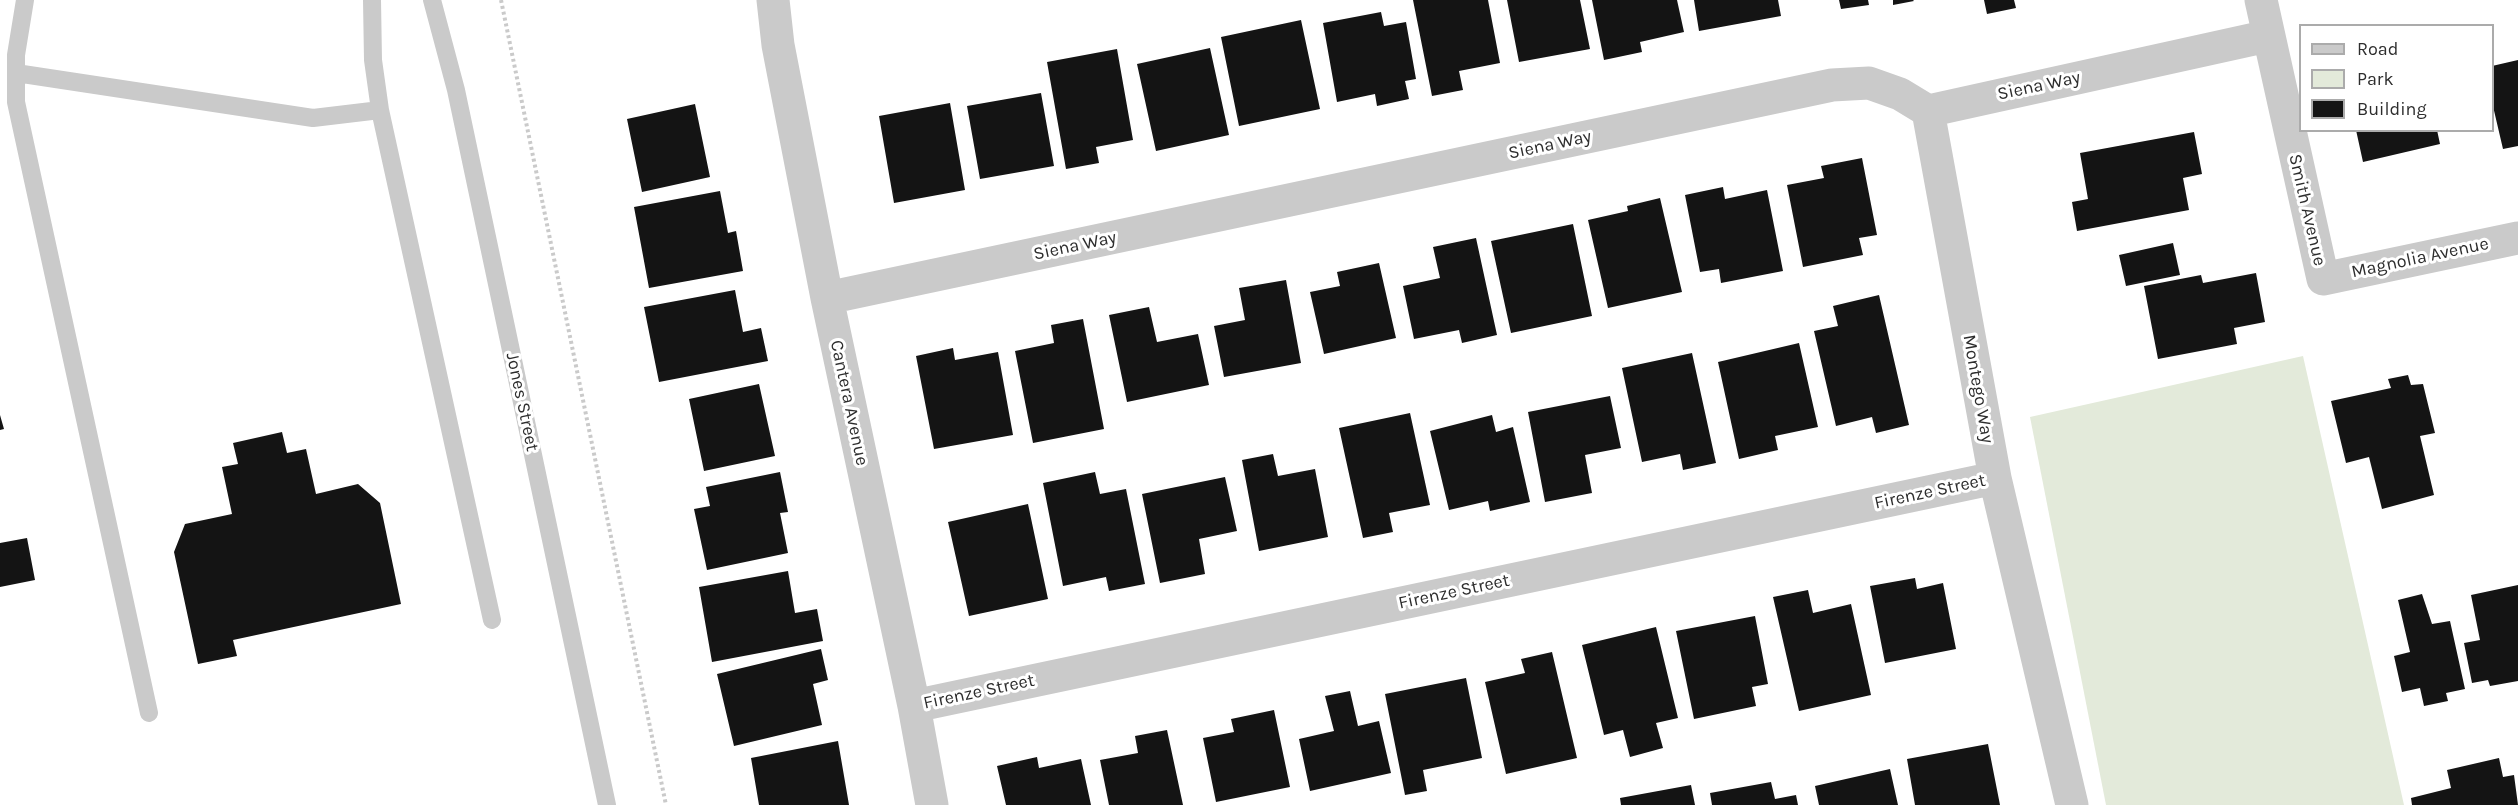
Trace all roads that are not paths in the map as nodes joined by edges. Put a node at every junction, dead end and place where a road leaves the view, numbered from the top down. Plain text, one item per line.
1 (25, 0) edge
2 (372, 0) edge
3 (432, 0) edge
4 (772, 0) edge
5 (2261, 0) edge
6 (2268, 36) junction
7 (16, 73) junction
8 (380, 110) junction
9 (1928, 111) junction
10 (2518, 238) edge
11 (2323, 279) joint
12 (827, 298) junction
13 (1995, 478) junction
14 (492, 620) dead end
15 (914, 706) junction
16 (149, 713) dead end
17 (607, 805) edge
18 (932, 805) edge
19 (2072, 805) edge

1 - 7 lane
2 - 8 lane
3 - 17 lane, Jones Street
4 - 12 street, Cantera Avenue
5 - 6 street, Smith Avenue
6 - 9 street, Siena Way
6 - 11 street, Smith Avenue
7 - 8 lane
7 - 16 lane
8 - 14 lane
9 - 12 street, Siena Way
9 - 13 street, Montego Way
10 - 11 street, Magnolia Avenue
12 - 15 street, Cantera Avenue
13 - 15 street, Firenze Street
13 - 19 street, Montego Way
15 - 18 street, Cantera Avenue

